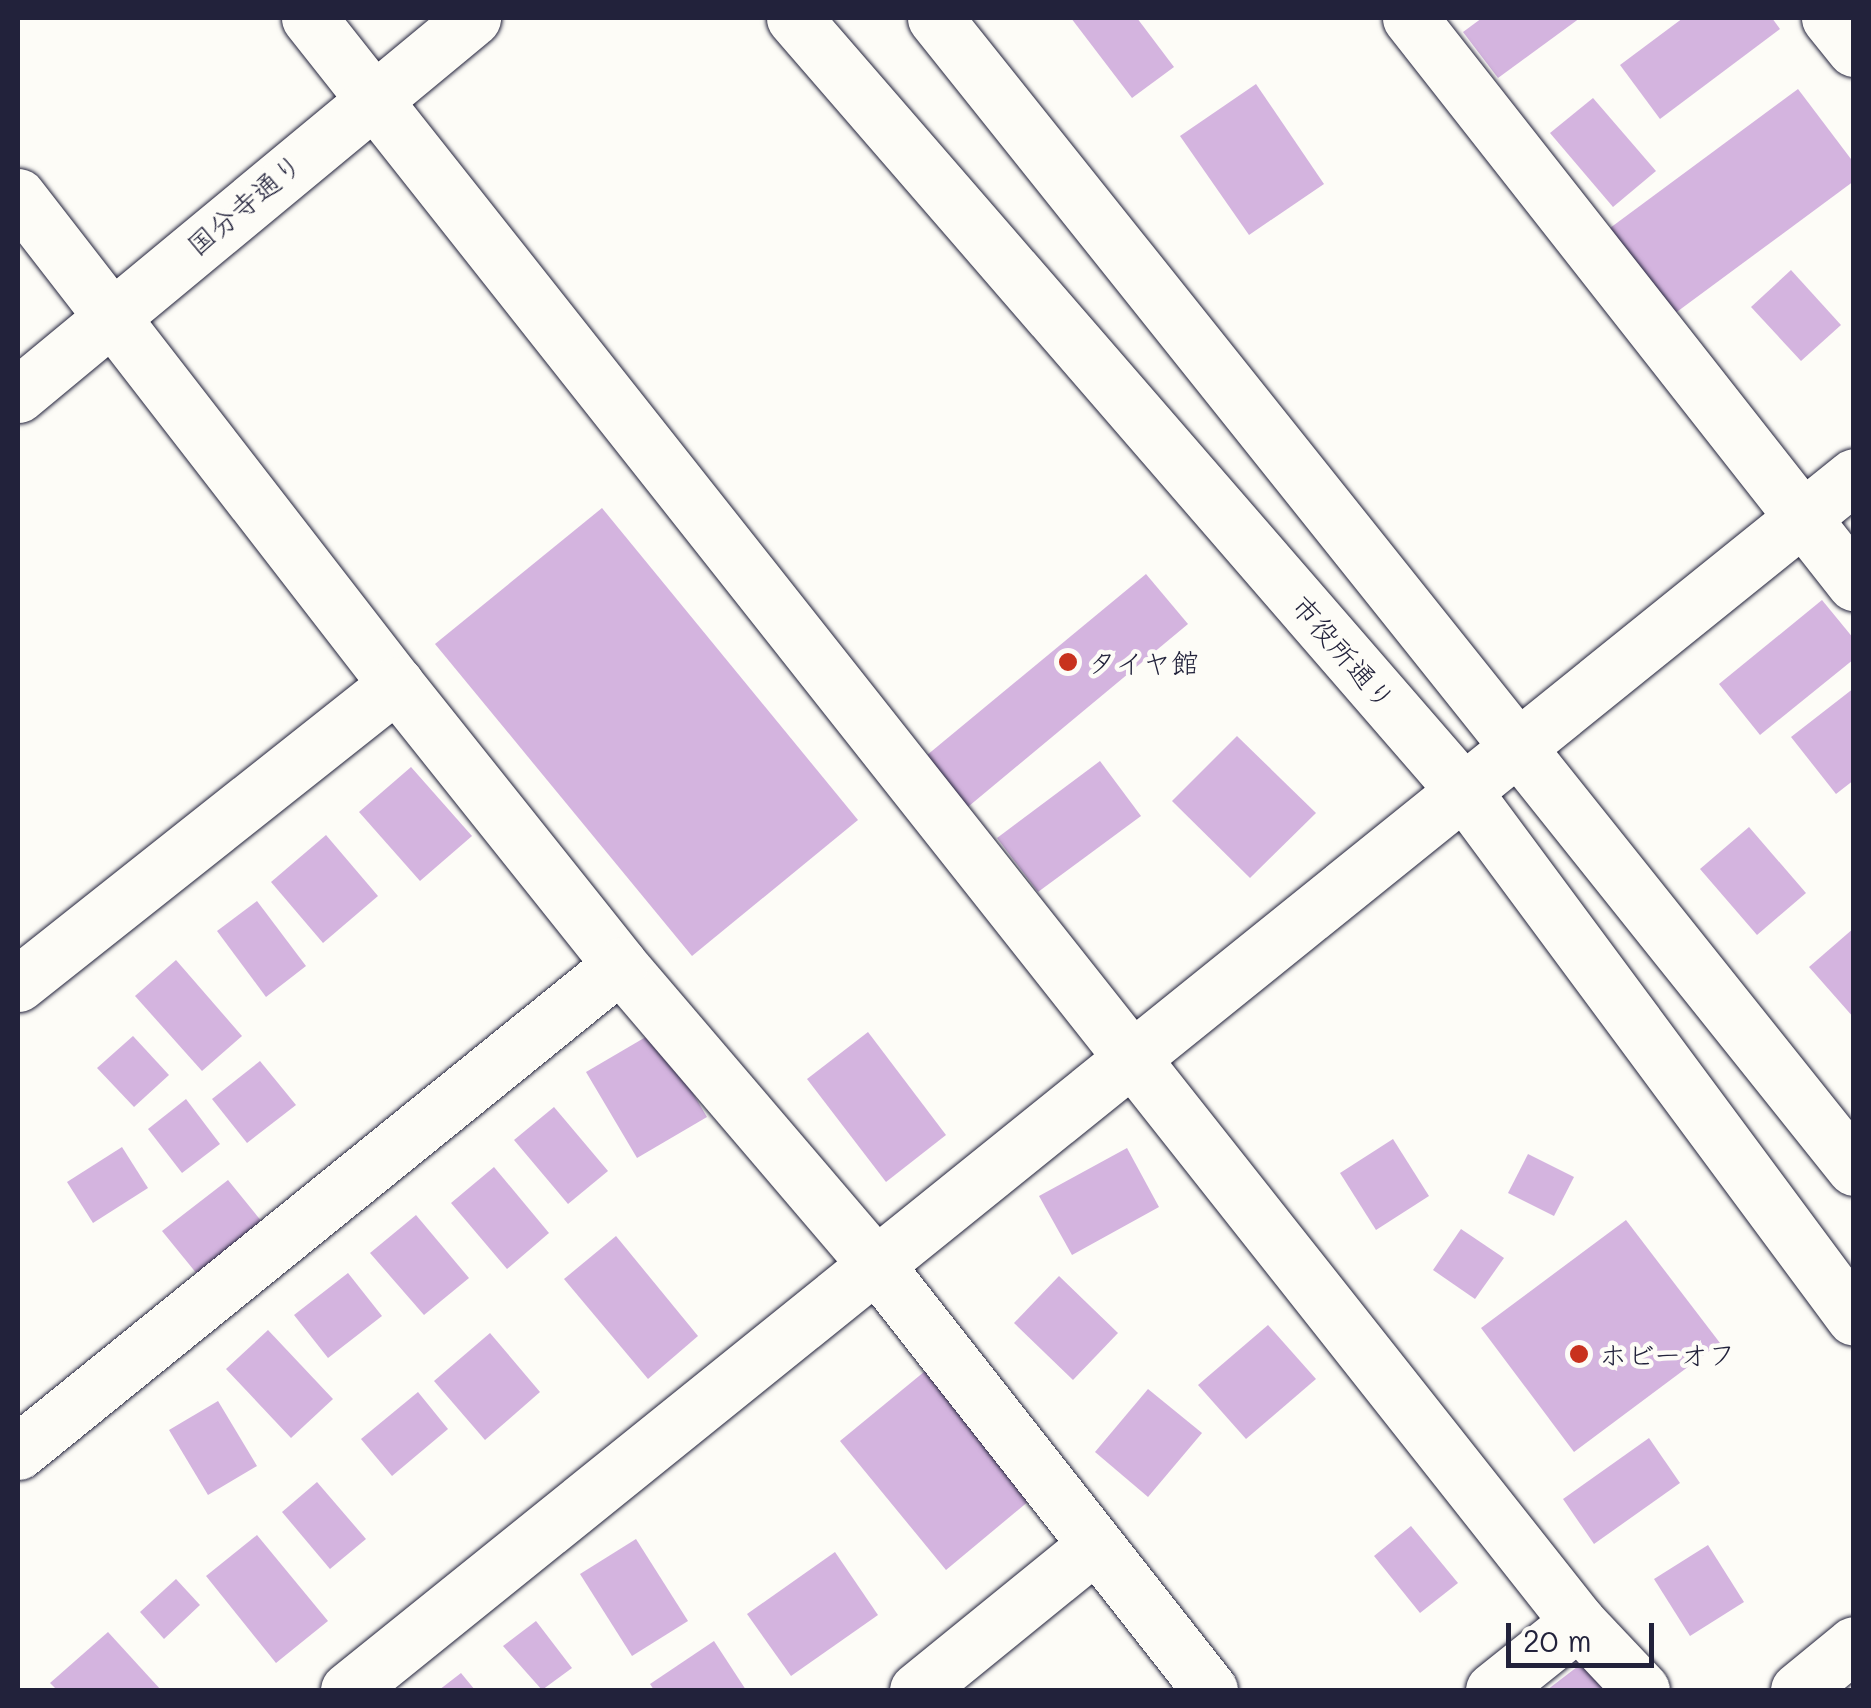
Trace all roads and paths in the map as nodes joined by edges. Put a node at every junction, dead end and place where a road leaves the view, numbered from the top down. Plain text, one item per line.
1 (309, 18) edge
2 (473, 18) edge
3 (794, 18) edge
4 (936, 18) edge
5 (1410, 18) edge
6 (1828, 18) edge
7 (1854, 49) edge
8 (372, 95) junction
9 (18, 196) edge
10 (113, 316) junction
11 (18, 395) edge
12 (1854, 476) edge
13 (1801, 518) junction
14 (1854, 583) edge
15 (396, 684) junction
16 (1514, 747) junction
17 (1462, 789) junction
18 (620, 965) junction
19 (18, 984) edge
20 (1130, 1058) junction
21 (1854, 1168) edge
22 (877, 1266) junction
23 (1854, 1318) edge
24 (18, 1452) edge
25 (1092, 1548) junction
26 (1578, 1622) junction
27 (1854, 1644) edge
28 (348, 1690) edge
29 (917, 1690) edge
30 (1210, 1690) edge
31 (1493, 1690) edge
32 (1642, 1690) edge
33 (1798, 1690) edge

1 - 8 street
2 - 8 street, 国分寺通り
3 - 17 street, 市役所通り
4 - 16 street
5 - 13 street
6 - 7 street
8 - 10 street, 国分寺通り
8 - 20 street
9 - 10 street
10 - 11 street, 国分寺通り
10 - 15 street
12 - 13 street
13 - 14 street
13 - 16 street
15 - 18 street
15 - 19 street
16 - 17 street
16 - 21 street
17 - 20 street
17 - 23 street, 市役所通り
18 - 22 street
18 - 24 street
20 - 22 street
20 - 26 street
22 - 25 street
22 - 28 street
25 - 29 street
25 - 30 street
26 - 31 street
26 - 32 street
27 - 33 street

